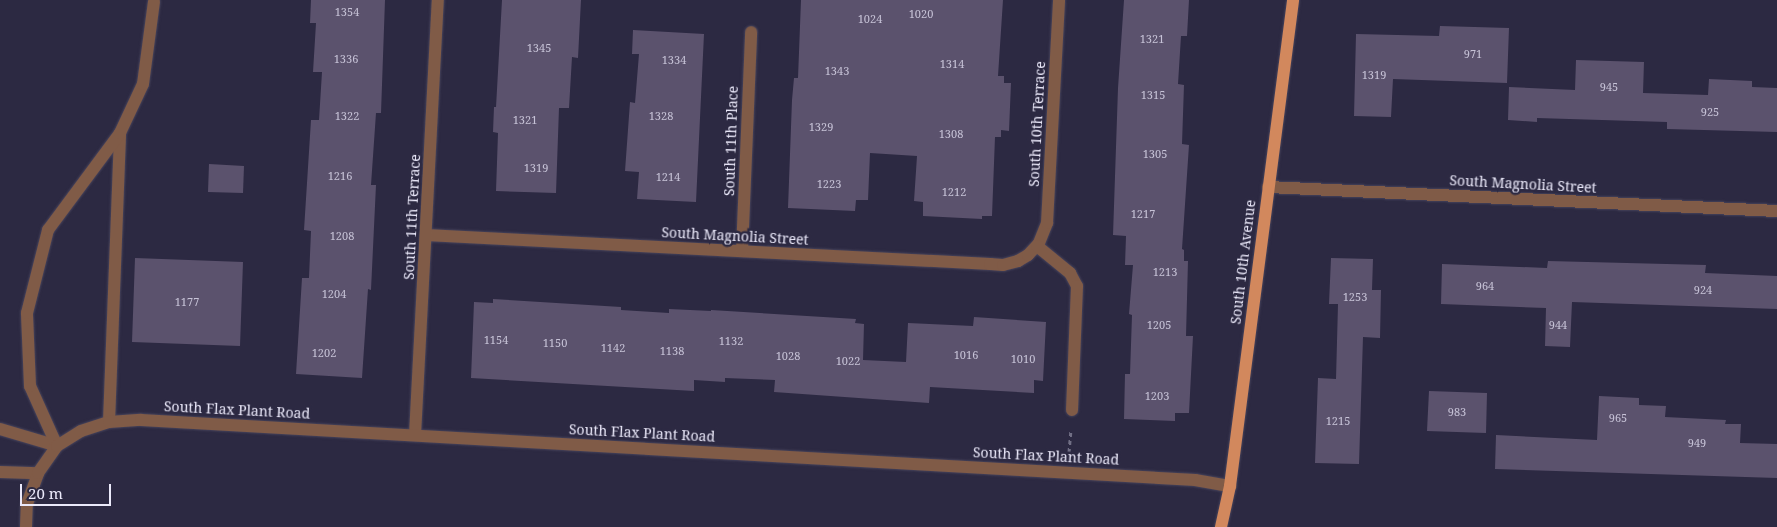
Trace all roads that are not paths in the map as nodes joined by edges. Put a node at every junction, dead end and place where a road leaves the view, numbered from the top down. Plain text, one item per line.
1 (438, 0) edge
2 (1059, 0) edge
3 (1293, 0) edge
4 (154, 2) dead end
5 (751, 32) dead end
6 (120, 133) junction
7 (1268, 187) junction
8 (1777, 211) edge
9 (426, 235) junction
10 (1037, 246) junction
11 (742, 251) junction
12 (1072, 410) road end
13 (109, 422) junction
14 (0, 429) edge
15 (415, 436) junction
16 (57, 446) junction
17 (0, 472) edge
18 (38, 473) junction
19 (1230, 486) junction
20 (26, 527) edge
21 (1221, 527) edge

1 - 9 street, South 11th Terrace
2 - 10 street, South 10th Terrace
3 - 7 main road, South 10th Avenue
4 - 6 street
5 - 11 street, South 11th Place
6 - 13 street
6 - 16 street
7 - 8 street, South Magnolia Street
7 - 19 main road, South 10th Avenue
9 - 11 street, South Magnolia Street
9 - 15 street, South 11th Terrace
10 - 11 street, South Magnolia Street
10 - 12 street
13 - 15 street, South Flax Plant Road
13 - 16 street, South Flax Plant Road
14 - 16 street
15 - 19 street, South Flax Plant Road
16 - 18 street
17 - 18 street
18 - 20 street
19 - 21 main road, South 10th Avenue

